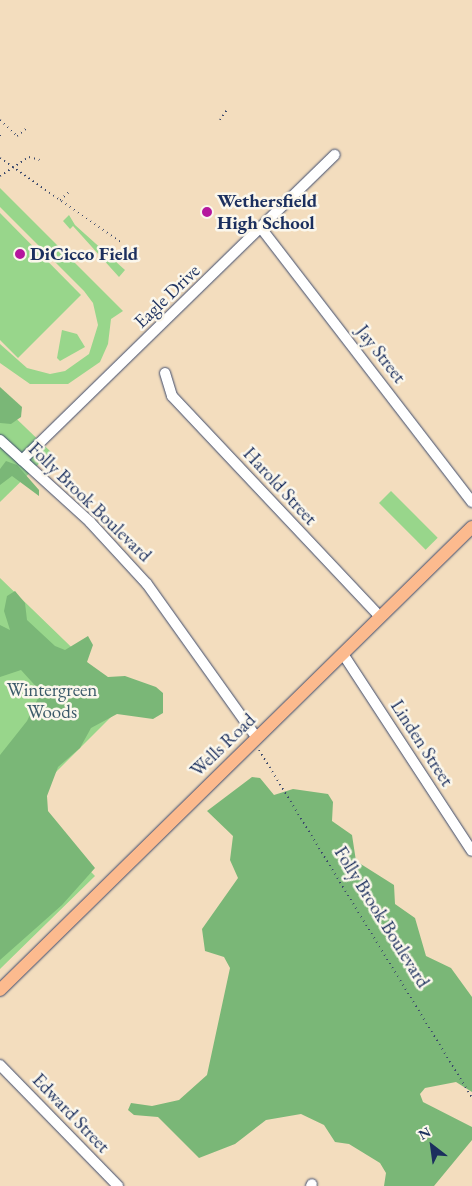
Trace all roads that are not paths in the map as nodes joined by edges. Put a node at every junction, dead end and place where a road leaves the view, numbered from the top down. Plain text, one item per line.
1 (336, 155) dead end
2 (261, 228) junction
3 (165, 373) dead end
4 (0, 440) edge
5 (22, 460) junction
6 (472, 502) edge
7 (471, 530) edge
8 (380, 617) junction
9 (343, 654) junction
10 (257, 738) junction
11 (472, 851) edge
12 (0, 990) edge
13 (0, 1065) edge
14 (118, 1186) edge

1 - 2 street, Eagle Drive
2 - 5 street, Eagle Drive
2 - 6 street, Jay Street
3 - 8 street, Harold Street
4 - 5 street, Folly Brook Boulevard
5 - 10 street, Folly Brook Boulevard
7 - 8 main road, Wells Road
8 - 9 main road, Wells Road
9 - 10 main road, Wells Road
9 - 11 street, Linden Street
10 - 12 main road, Wells Road
13 - 14 street, Edward Street

